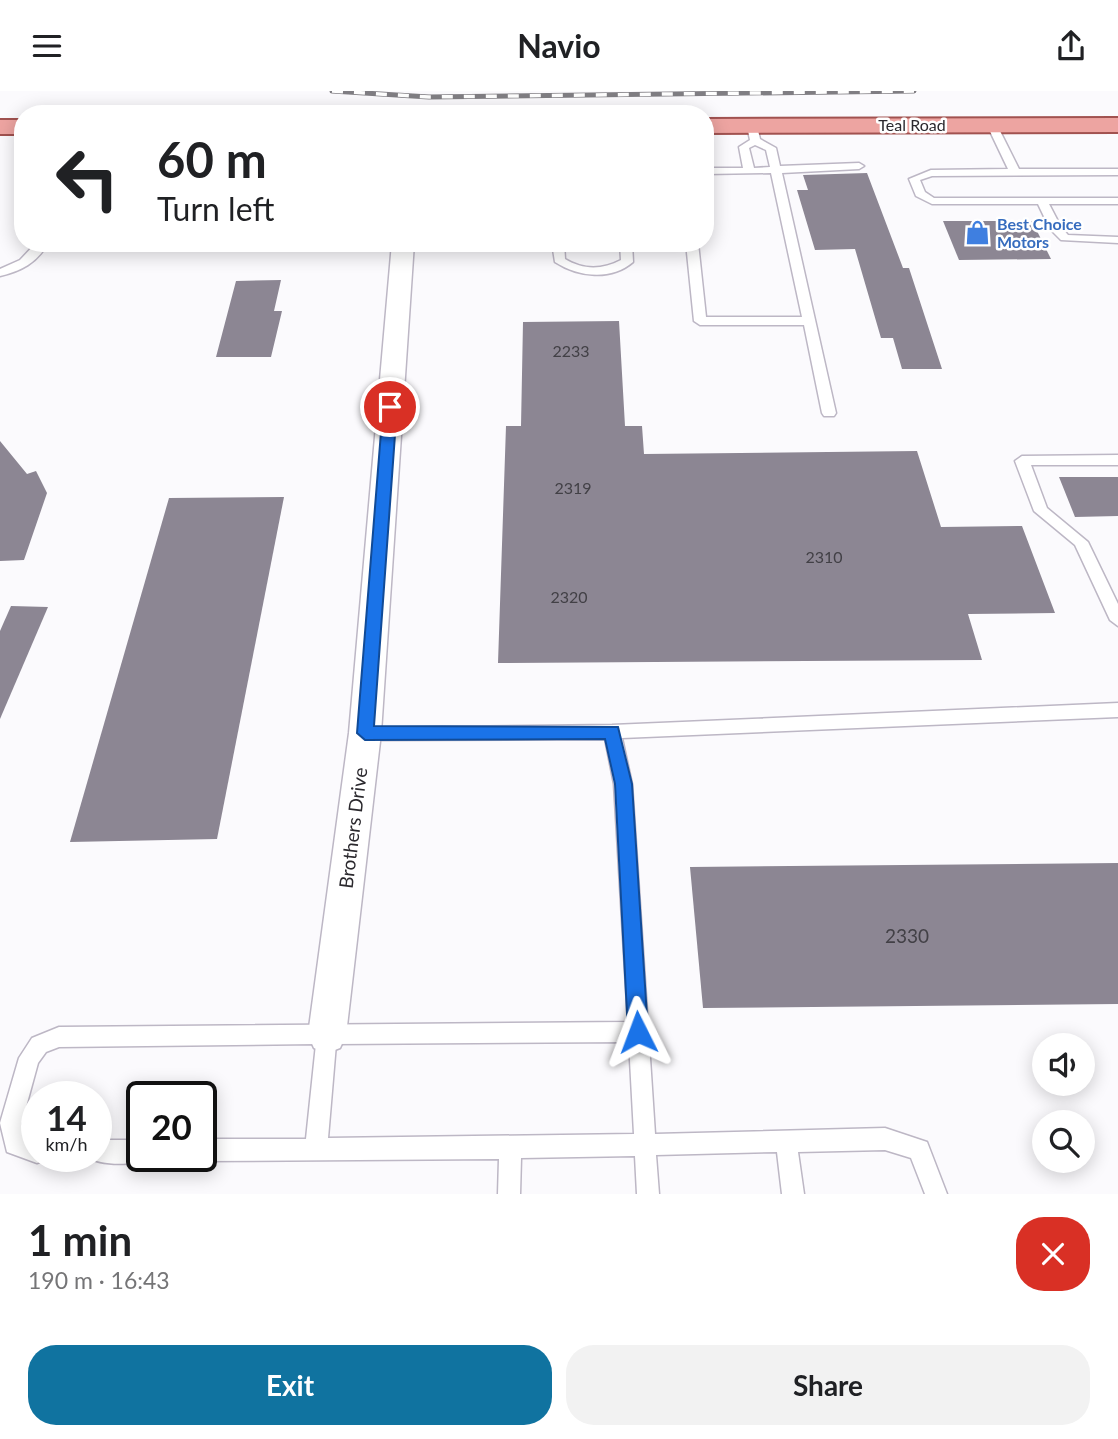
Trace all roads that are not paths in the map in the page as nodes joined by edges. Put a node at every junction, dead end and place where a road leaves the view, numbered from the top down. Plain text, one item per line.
1 (992, 125) junction
2 (1118, 125) edge
3 (714, 127) edge
4 (754, 134) junction
5 (859, 166) dead end
6 (749, 170) junction
7 (776, 170) junction
8 (714, 171) edge
9 (1014, 172) junction
10 (1118, 172) edge
11 (1118, 201) edge
12 (1042, 202) junction
13 (1118, 240) edge
14 (35, 252) edge
15 (401, 252) edge
16 (559, 252) edge
17 (626, 252) edge
18 (693, 252) edge
19 (0, 272) edge
20 (809, 321) junction
21 (829, 412) dead end
22 (1118, 460) edge
23 (1118, 620) edge
24 (1118, 710) edge
25 (612, 732) junction
26 (365, 733) junction
27 (638, 1032) junction
28 (327, 1035) junction
29 (22, 1081) edge
30 (21, 1086) edge
31 (786, 1142) junction
32 (645, 1143) junction
33 (21, 1146) edge
34 (510, 1147) junction
35 (316, 1149) junction
36 (217, 1150) edge
37 (509, 1194) edge
38 (648, 1194) edge
39 (793, 1194) edge
40 (936, 1194) edge

1 - 2 main road, Teal Road
1 - 4 main road, Teal Road
1 - 9 lane
3 - 4 main road, Teal Road
4 - 6 lane
4 - 7 lane
5 - 7 lane
6 - 7 lane
6 - 8 lane
7 - 20 lane
9 - 10 lane
9 - 12 lane
11 - 12 lane
12 - 13 lane
14 - 19 lane
15 - 26 street, Brothers Drive
16 - 17 lane
18 - 20 lane
20 - 21 lane
22 - 23 lane
24 - 25 lane
25 - 26 lane
25 - 27 lane
26 - 28 street, Brothers Drive
27 - 28 lane
27 - 32 lane
28 - 29 lane
28 - 35 lane
30 - 33 lane
31 - 32 lane
31 - 39 lane
31 - 40 lane
32 - 34 lane
32 - 38 lane
34 - 35 lane
34 - 37 lane
35 - 36 lane

